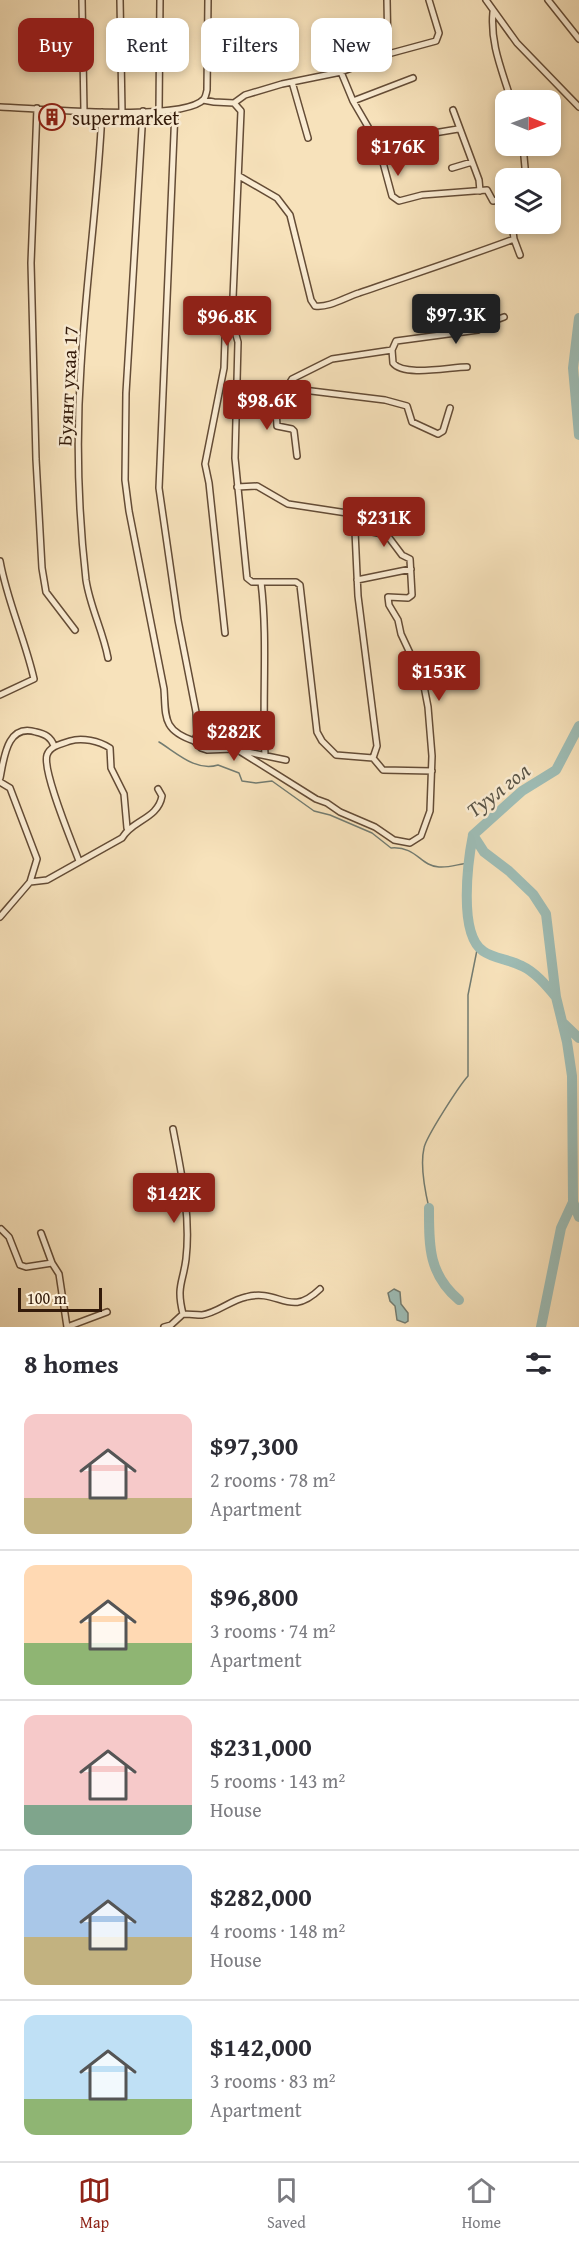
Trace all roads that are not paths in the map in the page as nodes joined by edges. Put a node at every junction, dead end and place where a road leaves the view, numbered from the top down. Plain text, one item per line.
1 (82, 0) edge
2 (120, 0) edge
3 (160, 0) edge
4 (208, 0) edge
5 (387, 0) edge
6 (429, 0) edge
7 (486, 0) edge
8 (548, 0) edge
9 (493, 12) junction
10 (387, 18) edge
11 (579, 39) edge
12 (392, 53) edge
13 (341, 72) joint
14 (413, 78) dead end
15 (292, 82) junction
16 (508, 90) edge
17 (203, 100) junction
18 (353, 101) junction
19 (234, 103) junction
20 (0, 107) edge
21 (579, 107) edge
22 (37, 108) junction
23 (175, 110) junction
24 (453, 110) dead end
25 (84, 111) junction
26 (143, 111) junction
27 (159, 111) junction
28 (102, 112) junction
29 (122, 112) junction
30 (458, 129) junction
31 (434, 133) dead end
32 (308, 138) dead end
33 (472, 162) junction
34 (452, 168) dead end
35 (239, 176) junction
36 (480, 191) junction
37 (495, 201) edge
38 (513, 234) edge
39 (514, 239) junction
40 (520, 255) dead end
41 (504, 317) dead end
42 (232, 321) junction
43 (392, 351) junction
44 (467, 367) dead end
45 (288, 385) junction
46 (276, 392) junction
47 (237, 396) junction
48 (450, 408) dead end
49 (297, 456) dead end
50 (237, 487) junction
51 (354, 528) junction
52 (0, 561) edge
53 (411, 569) junction
54 (357, 580) junction
55 (261, 582) junction
56 (75, 630) dead end
57 (225, 633) dead end
58 (108, 658) dead end
59 (0, 695) edge
60 (194, 741) junction
61 (54, 746) junction
62 (241, 752) junction
63 (265, 755) junction
64 (373, 758) junction
65 (286, 760) dead end
66 (432, 771) junction
67 (0, 780) edge
68 (158, 789) dead end
69 (128, 828) junction
70 (79, 861) junction
71 (30, 882) junction
72 (0, 917) edge
73 (173, 1129) dead end
74 (1, 1229) edge
75 (41, 1233) dead end
76 (52, 1263) junction
77 (320, 1289) dead end
78 (107, 1312) dead end
79 (183, 1314) junction
80 (67, 1327) edge
81 (164, 1327) edge

1 - 25 street
2 - 29 street
3 - 27 street
4 - 17 street
5 - 10 street
6 - 12 street
7 - 9 street
8 - 11 street
9 - 16 street
9 - 21 street
13 - 15 street
13 - 18 street
14 - 18 street
15 - 19 street
15 - 32 street
17 - 19 street
17 - 23 street
18 - 36 street
19 - 35 street
20 - 22 street
22 - 25 street
22 - 56 street
23 - 27 street
23 - 60 street
24 - 30 street
25 - 28 street
26 - 27 street
26 - 29 street
26 - 60 street
28 - 29 street
28 - 58 street, Буянт ухаа 17
30 - 31 street
30 - 33 street
33 - 34 street
33 - 36 street
35 - 39 street
35 - 42 street
36 - 37 street
38 - 39 street
39 - 40 street
41 - 43 street
42 - 47 street
42 - 57 street
43 - 44 street
43 - 45 street
45 - 46 street
45 - 48 street
46 - 47 street
46 - 49 street
47 - 50 street
50 - 51 street
50 - 55 street
51 - 53 street
51 - 54 street
52 - 59 street
53 - 54 street
53 - 66 street
54 - 64 street
55 - 63 street
55 - 64 street
60 - 62 street
61 - 67 street
61 - 69 street
61 - 70 street
62 - 63 street
62 - 66 street
63 - 65 street
64 - 66 street
67 - 71 street
68 - 69 street
69 - 70 street
70 - 71 street
71 - 72 street
73 - 79 street
74 - 76 street
75 - 76 street
76 - 80 street
77 - 79 street
78 - 80 street
79 - 81 street

